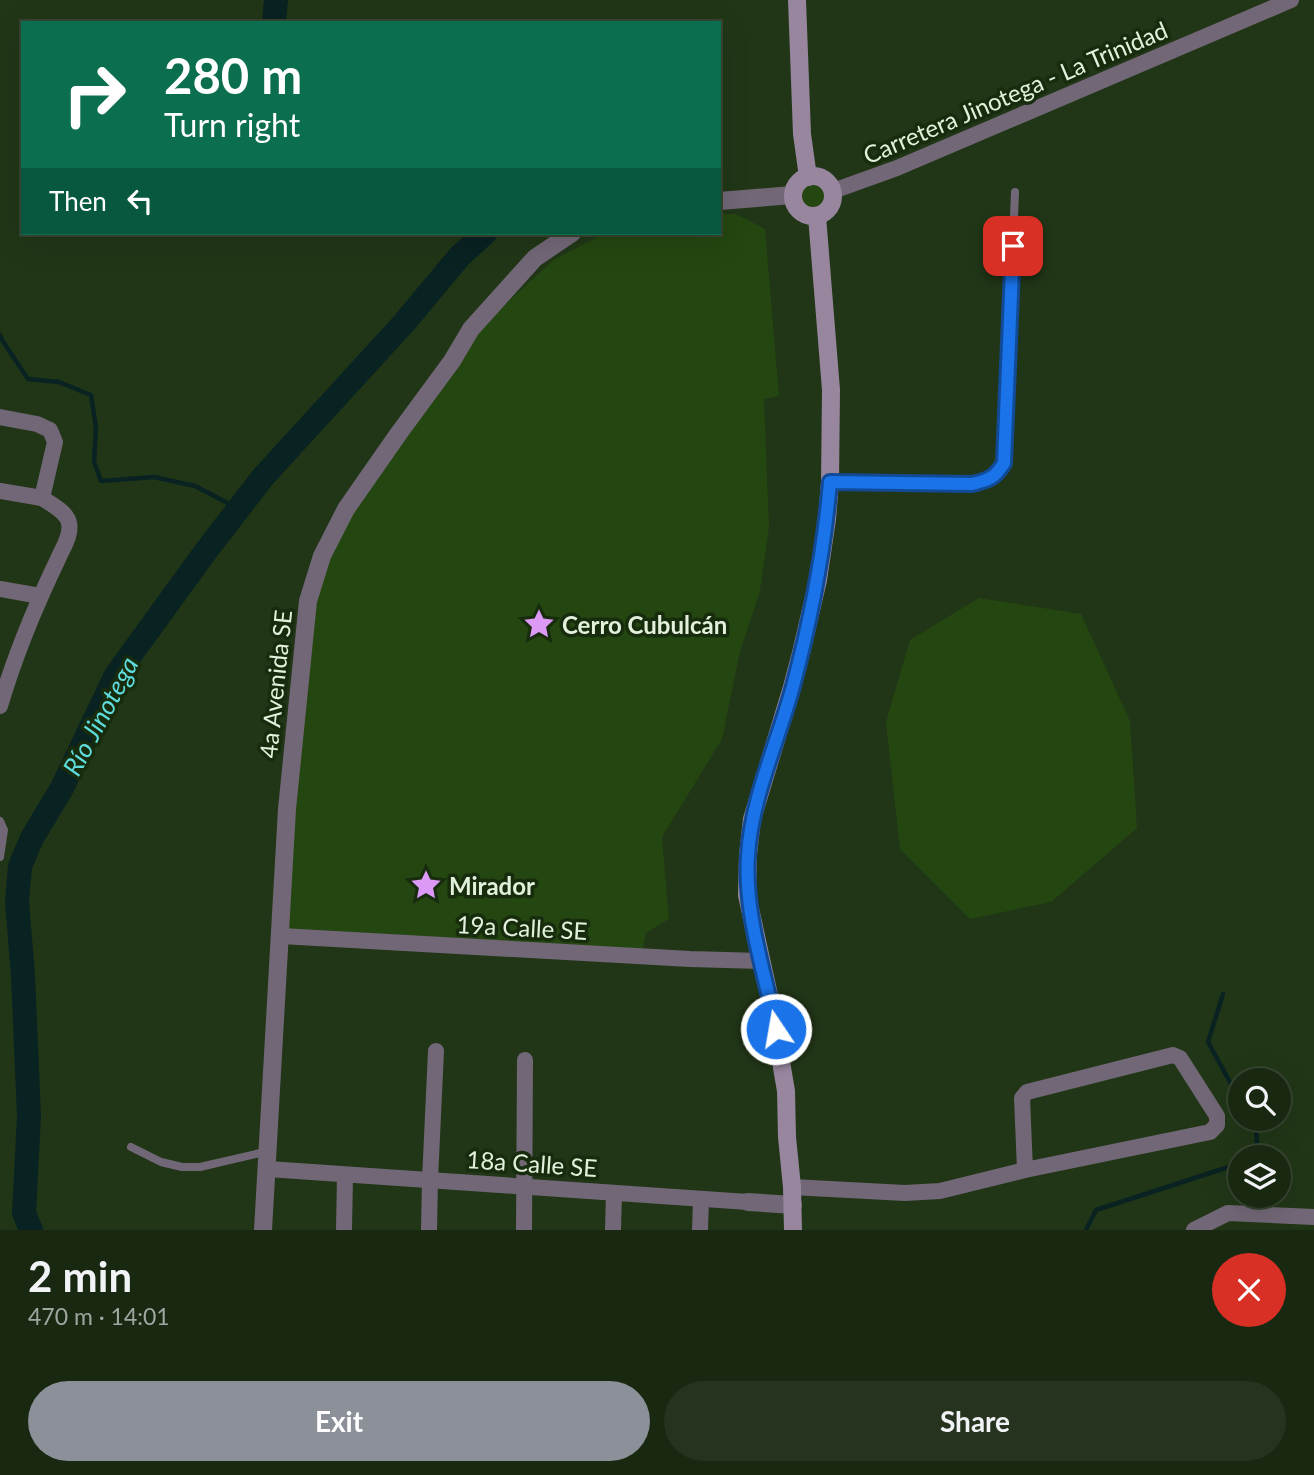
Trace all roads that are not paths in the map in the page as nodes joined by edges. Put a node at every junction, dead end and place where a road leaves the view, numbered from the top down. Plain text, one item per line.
1 (797, 0) edge
2 (1291, 0) edge
3 (808, 177) junction
4 (832, 191) junction
5 (1015, 192) dead end
6 (793, 195) junction
7 (721, 201) edge
8 (817, 216) junction
9 (569, 235) edge
10 (0, 417) edge
11 (830, 482) junction
12 (0, 491) edge
13 (42, 498) junction
14 (0, 589) edge
15 (40, 596) junction
16 (7, 661) edge
17 (0, 706) edge
18 (0, 821) edge
19 (0, 857) edge
20 (281, 936) junction
21 (761, 961) junction
22 (436, 1051) dead end
23 (525, 1060) dead end
24 (131, 1147) dead end
25 (268, 1160) junction
26 (1025, 1170) junction
27 (345, 1175) junction
28 (430, 1180) junction
29 (525, 1187) junction
30 (792, 1187) junction
31 (614, 1193) junction
32 (701, 1199) junction
33 (748, 1202) joint
34 (793, 1205) junction
35 (1314, 1217) edge
36 (263, 1230) edge
37 (344, 1230) edge
38 (429, 1230) edge
39 (524, 1230) edge
40 (613, 1230) edge
41 (700, 1230) edge
42 (793, 1230) edge
43 (1194, 1230) edge

1 - 3 main road
2 - 4 street, Carretera Jinotega - La Trinidad
3 - 4 main road
3 - 6 main road
4 - 8 main road
5 - 11 lane
6 - 7 street
6 - 8 main road
8 - 11 main road
9 - 20 street, 4a Avenida SE
10 - 13 street
11 - 21 main road
12 - 13 street
13 - 15 street
14 - 15 street
15 - 16 street
16 - 17 street
18 - 19 lane
20 - 21 street, 19a Calle SE
20 - 25 street, 4a Avenida SE
21 - 30 main road
22 - 28 street
23 - 29 street
24 - 25 lane
25 - 27 street, 18a Calle SE
25 - 36 street, 4a Avenida SE
26 - 26 street
26 - 30 street
27 - 28 street, 18a Calle SE
27 - 37 street
28 - 29 street, 18a Calle SE
28 - 38 street
29 - 31 street, 18a Calle SE
29 - 39 street
30 - 34 main road
31 - 32 street, 18a Calle SE
31 - 40 street
32 - 33 street, 18a Calle SE
32 - 41 street
33 - 34 street, 18a Calle SE
34 - 42 main road
35 - 43 street

